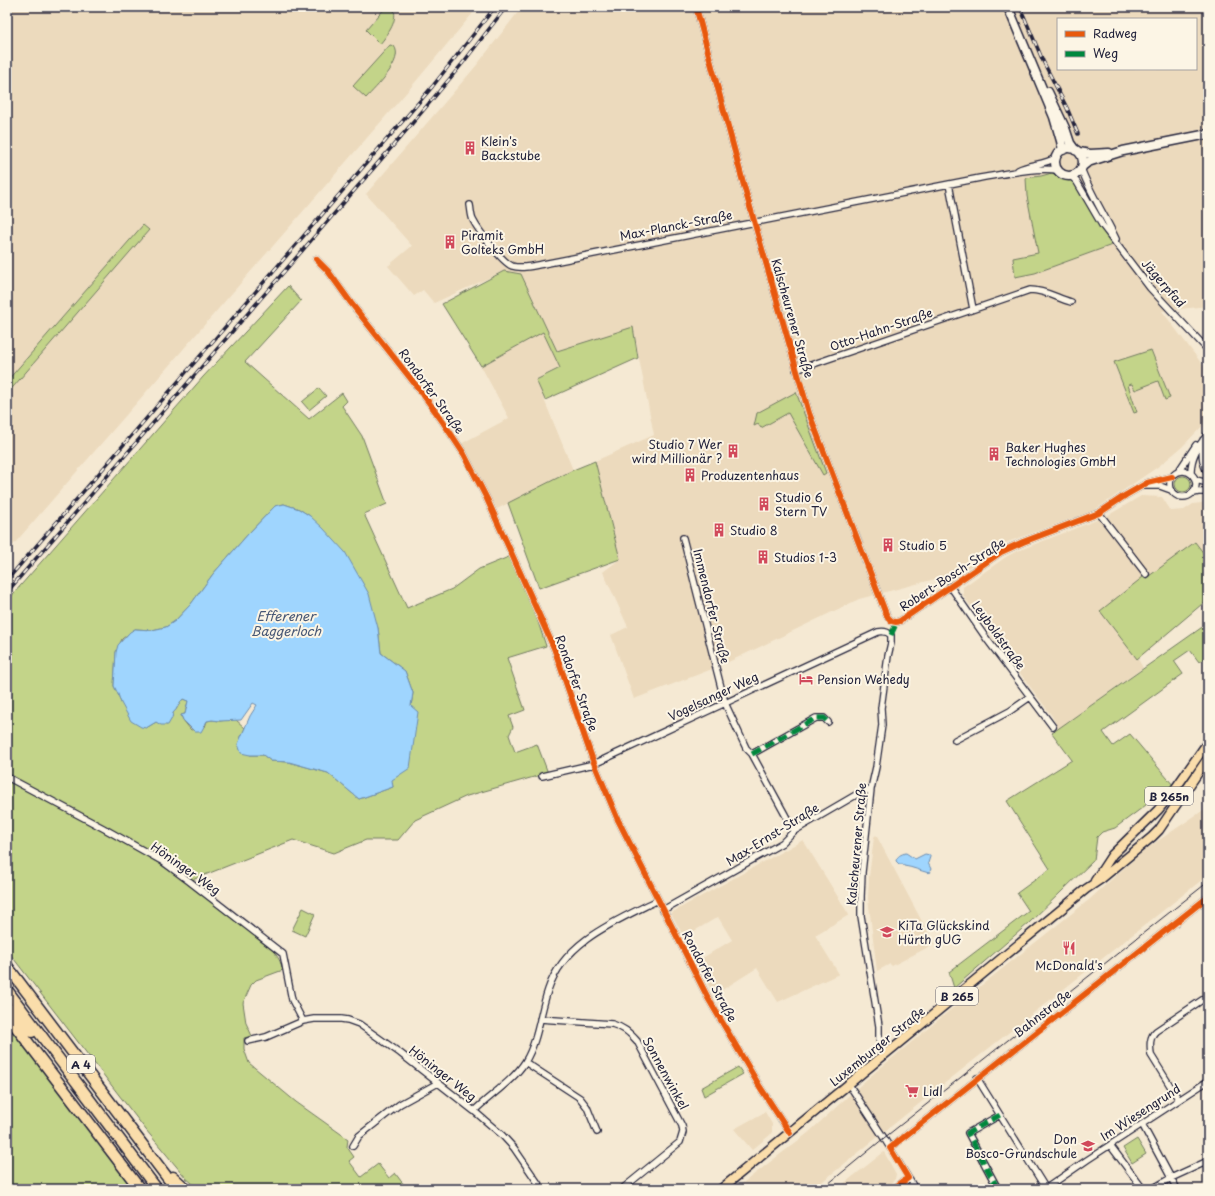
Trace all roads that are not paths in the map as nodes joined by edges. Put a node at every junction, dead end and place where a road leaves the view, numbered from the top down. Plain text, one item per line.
1 (696, 7) edge
2 (1008, 7) edge
3 (1026, 48) junction
4 (1208, 134) edge
5 (1063, 150) junction
6 (1077, 151) junction
7 (1124, 152) junction
8 (1057, 157) junction
9 (1082, 167) junction
10 (1058, 170) junction
11 (1014, 172) junction
12 (1070, 175) junction
13 (949, 184) junction
14 (470, 205) dead end
15 (755, 222) junction
16 (1120, 249) junction
17 (316, 258) dead end
18 (1071, 302) dead end
19 (973, 309) junction
20 (1208, 350) edge
21 (796, 370) junction
22 (1208, 434) edge
23 (1203, 440) junction
24 (1178, 472) junction
25 (1191, 472) junction
26 (1208, 473) edge
27 (1172, 476) junction
28 (1196, 480) junction
29 (1208, 483) edge
30 (1142, 486) junction
31 (1171, 490) junction
32 (1208, 492) edge
33 (1193, 493) junction
34 (1099, 513) junction
35 (683, 538) dead end
36 (1146, 574) dead end
37 (950, 586) junction
38 (897, 622) joint
39 (891, 635) joint
40 (1030, 696) junction
41 (725, 703) junction
42 (828, 722) dead end
43 (1053, 726) dead end
44 (955, 740) dead end
45 (1208, 742) edge
46 (752, 754) junction
47 (1208, 758) edge
48 (594, 764) junction
49 (542, 776) dead end
50 (7, 777) edge
51 (871, 789) junction
52 (1159, 830) joint
53 (794, 831) junction
54 (1091, 886) junction
55 (1208, 896) edge
56 (658, 900) junction
57 (663, 910) junction
58 (7, 966) edge
59 (7, 990) edge
60 (1208, 996) edge
61 (7, 1006) edge
62 (7, 1015) edge
63 (540, 1018) junction
64 (303, 1021) junction
65 (248, 1041) dead end
66 (885, 1053) junction
67 (525, 1062) junction
68 (64, 1066) junction
69 (977, 1078) junction
70 (1208, 1081) edge
71 (438, 1083) junction
72 (848, 1083) junction
73 (1180, 1100) junction
74 (474, 1111) junction
75 (1000, 1114) junction
76 (1142, 1124) junction
77 (597, 1132) dead end
78 (790, 1133) junction
79 (1110, 1145) junction
80 (353, 1146) dead end
81 (890, 1148) junction
82 (1208, 1161) edge
83 (156, 1162) junction
84 (908, 1178) junction
85 (1171, 1178) junction
86 (140, 1189) edge
87 (158, 1189) edge
88 (176, 1189) edge
89 (186, 1189) edge
90 (542, 1189) edge
91 (622, 1189) edge
92 (721, 1189) edge
93 (893, 1189) edge
94 (915, 1189) edge
95 (998, 1189) edge
96 (1045, 1189) edge
97 (1143, 1189) edge
98 (1152, 1189) edge
99 (1177, 1189) edge

1 - 15 street, Kalscheurener Straße
2 - 3 main road
3 - 5 main road
3 - 6 main road
4 - 7 main road
5 - 6 main road
5 - 8 main road
6 - 7 main road
6 - 9 main road
7 - 9 main road
8 - 10 main road
8 - 11 street, Max-Planck-Straße
9 - 12 main road
9 - 16 street
10 - 11 street, Max-Planck-Straße
10 - 12 main road
11 - 13 street, Max-Planck-Straße
12 - 16 street
13 - 15 street, Max-Planck-Straße
13 - 19 street
14 - 15 street, Max-Planck-Straße
15 - 21 street, Kalscheurener Straße
16 - 20 street, Jägerpfad
17 - 48 street, Rondorfer Straße
18 - 19 street, Otto-Hahn-Straße
19 - 21 street, Otto-Hahn-Straße
21 - 38 street, Kalscheurener Straße
22 - 23 street
23 - 24 street
23 - 25 street
23 - 26 street
24 - 25 street
24 - 27 street
25 - 28 street
27 - 30 street, Robert-Bosch-Straße
27 - 31 street
28 - 29 street
28 - 33 street
30 - 31 street
30 - 34 street, Robert-Bosch-Straße
31 - 33 street
32 - 33 street
34 - 36 street
34 - 37 street, Robert-Bosch-Straße
35 - 41 street, Immendorfer Straße
37 - 38 street, Robert-Bosch-Straße
37 - 40 street, Leyboldstraße
39 - 41 street, Vogelsanger Weg
39 - 51 street, Kalscheurener Straße
40 - 43 street, Leyboldstraße
40 - 44 street
41 - 46 street, Immendorfer Straße
41 - 48 street, Vogelsanger Weg
42 - 46 street
45 - 54 main road, B 265n
46 - 53 street, Immendorfer Straße
47 - 52 main road, B 265n
48 - 49 street, Vogelsanger Weg
48 - 56 street, Rondorfer Straße
50 - 64 street, Höninger Weg
51 - 53 street, Max-Ernst-Straße
51 - 66 street, Kalscheurener Straße
52 - 54 main road, Luxemburger Straße / B 265
53 - 57 street, Max-Ernst-Straße
54 - 66 main road, Luxemburger Straße / B 265
55 - 69 street, Bahnstraße
56 - 57 street, Rondorfer Straße
56 - 63 street
57 - 78 street, Rondorfer Straße
58 - 83 highway, A 4
59 - 68 highway, A 4
60 - 73 street
61 - 68 highway
62 - 86 highway
63 - 67 street
63 - 91 street, Sonnenwinkel
64 - 65 street, Höninger Weg
64 - 71 street, Höninger Weg
66 - 72 main road, Luxemburger Straße / B 265
67 - 74 street
67 - 77 street
68 - 87 highway, A 4
69 - 75 street
69 - 81 street, Bahnstraße
70 - 73 street, Im Wiesengrund
71 - 74 street, Höninger Weg
71 - 80 street
72 - 78 main road, Luxemburger Straße / B 265
72 - 81 street
73 - 76 street, Im Wiesengrund
74 - 90 street, Höninger Weg
75 - 95 street
75 - 96 street
76 - 79 street, Im Wiesengrund
76 - 85 street
78 - 92 main road, Luxemburger Straße / B 265
79 - 96 street, Im Wiesengrund
79 - 97 street
81 - 84 street
82 - 85 street
83 - 88 highway, A 4
83 - 89 highway
84 - 93 street
84 - 94 street
85 - 98 street
85 - 99 street

